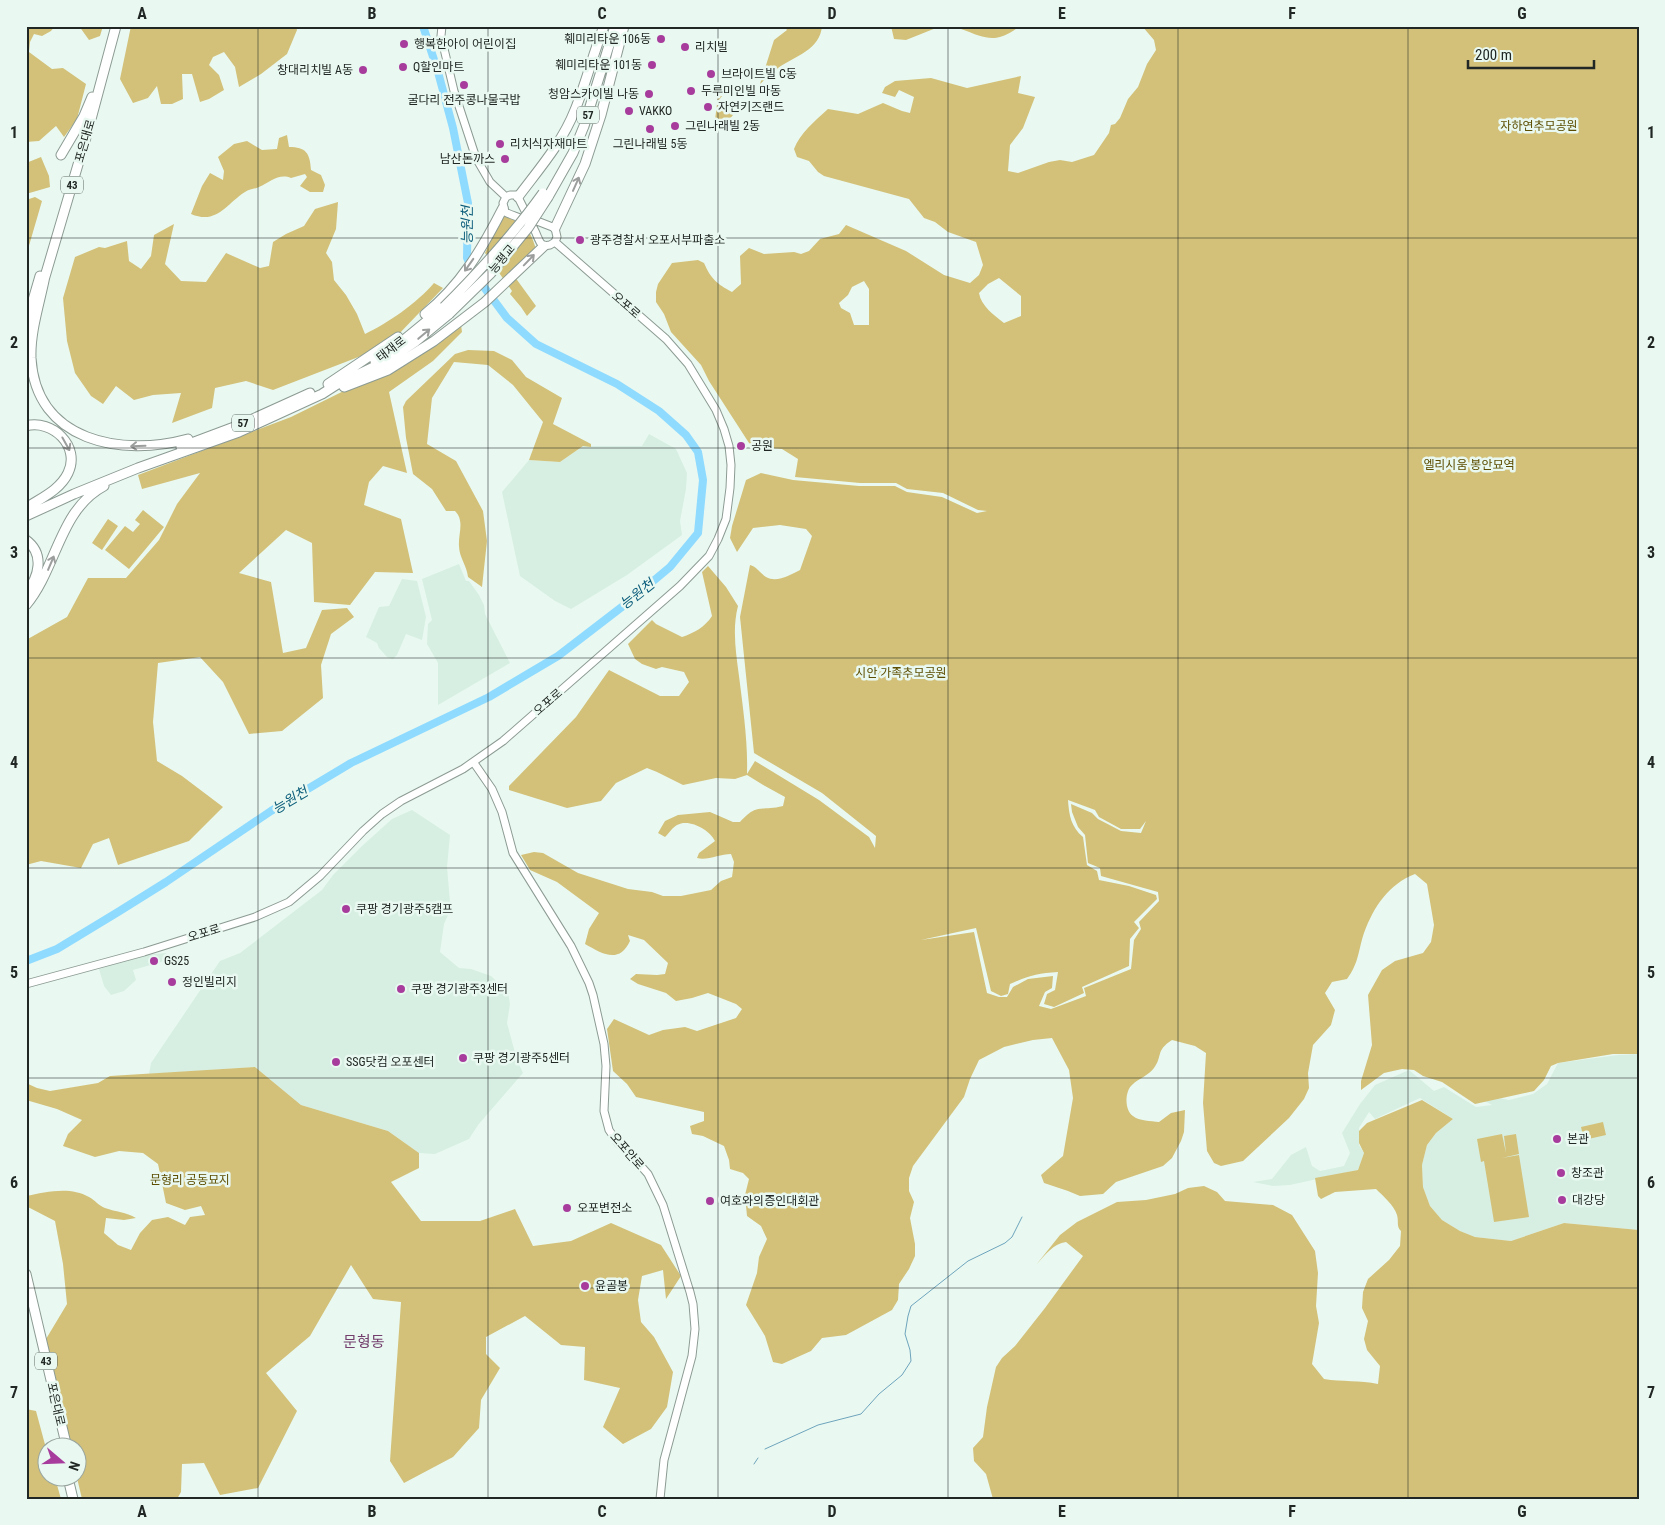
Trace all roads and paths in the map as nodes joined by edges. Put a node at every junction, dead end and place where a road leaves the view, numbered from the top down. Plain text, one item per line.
1 (111, 26) edge
2 (116, 26) edge
3 (442, 26) edge
4 (604, 26) edge
5 (613, 26) edge
6 (624, 26) edge
7 (92, 97) junction
8 (61, 155) dead end
9 (506, 197) junction
10 (518, 197) junction
11 (503, 208) junction
12 (555, 228) junction
13 (555, 242) junction
14 (544, 246) junction
15 (45, 276) junction
16 (445, 307) junction
17 (26, 324) edge
18 (26, 342) edge
19 (320, 392) junction
20 (26, 426) edge
21 (237, 426) junction
22 (138, 468) junction
23 (26, 509) edge
24 (26, 516) edge
25 (26, 540) edge
26 (26, 593) edge
27 (26, 605) edge
28 (474, 763) junction
29 (26, 984) edge
30 (26, 1274) edge
31 (26, 1297) edge
32 (60, 1438) edge
33 (65, 1438) edge
34 (660, 1499) edge

1 - 7 highway, 포은대로 / 43
2 - 15 highway, 포은대로 / 43
3 - 9 street
4 - 10 highway
5 - 16 highway, 능평교 / 57, bridge
12 -> 6 highway
7 - 8 highway
7 - 17 highway, 포은대로 / 43
9 - 10 street
9 - 11 street
10 - 12 street
11 - 14 street
11 -> 16 highway
12 - 13 street
13 - 14 street
13 - 28 street, 오포로
19 -> 14 highway
15 - 18 highway, 포은대로 / 43
21 -> 15 highway
16 - 19 highway
16 - 19 highway, 태재로 / 57
19 - 21 highway, 태재로 / 57
19 - 22 highway, 태재로 / 57
20 -> 23 highway
21 - 23 highway, 태재로 / 57
22 - 24 highway, 57
27 -> 22 highway
25 - 26 highway
28 - 29 street, 오포로
28 - 34 street, 오포안로
30 - 33 highway, 포은대로 / 43
31 - 32 highway, 포은대로 / 43

